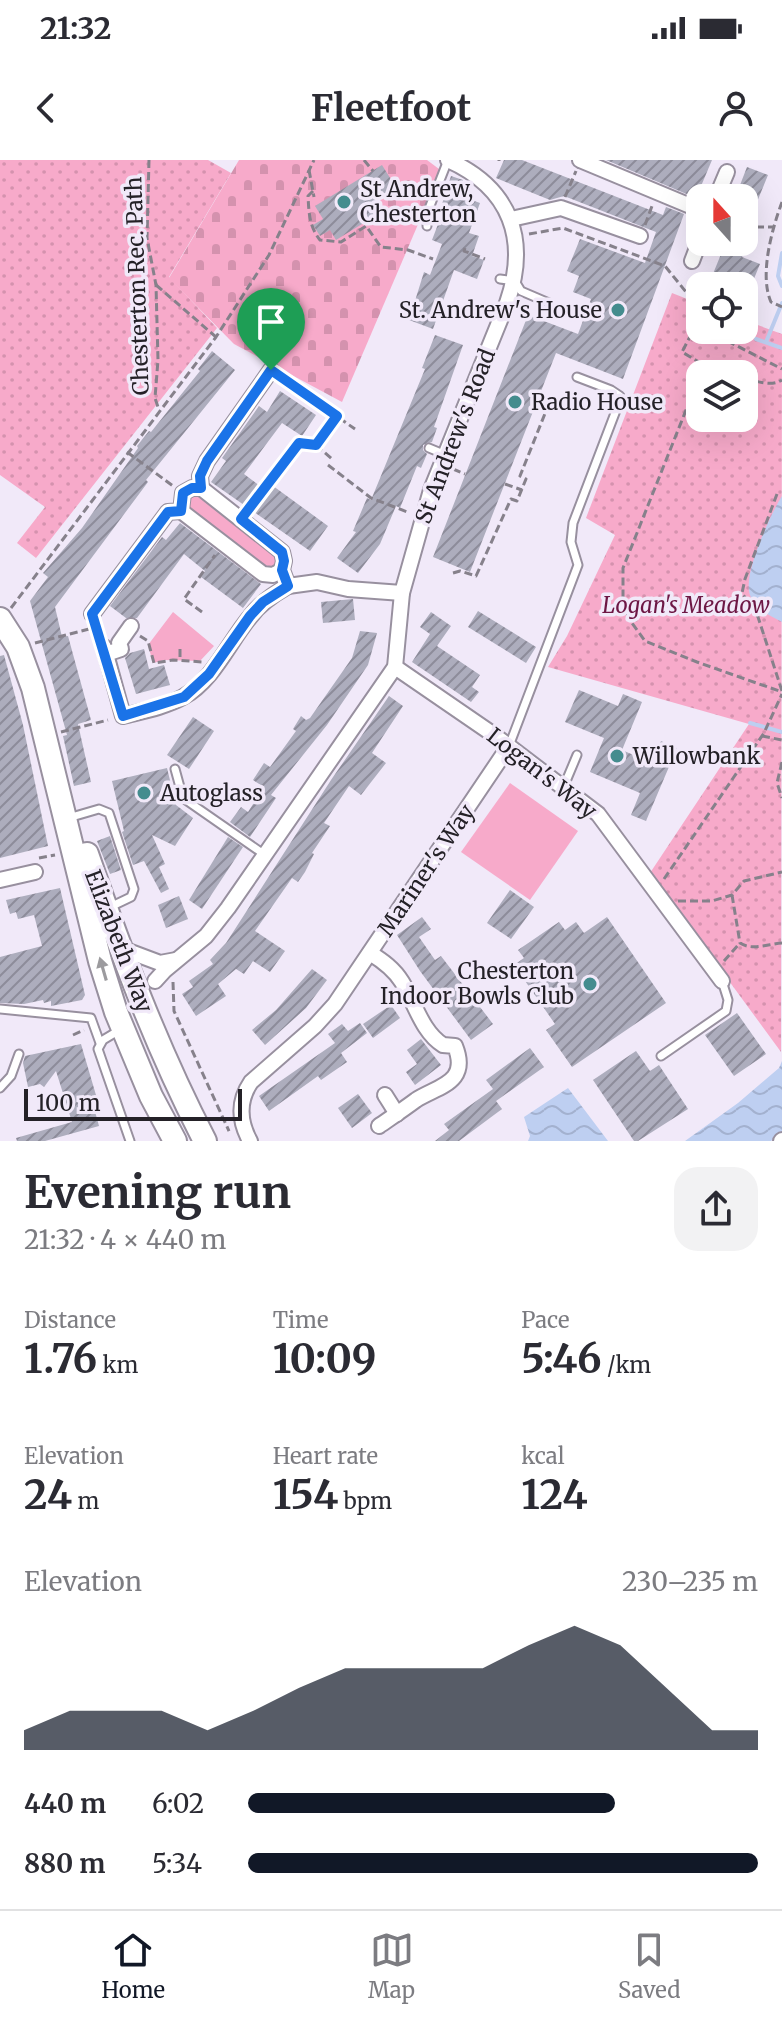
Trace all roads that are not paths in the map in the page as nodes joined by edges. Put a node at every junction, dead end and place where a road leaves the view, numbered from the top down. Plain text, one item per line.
1 (580, 160) edge
2 (454, 161) edge
3 (727, 172) dead end
4 (722, 184) edge
5 (686, 204) edge
6 (511, 219) junction
7 (427, 226) dead end
8 (640, 236) dead end
9 (694, 256) edge
10 (692, 261) dead end
11 (507, 280) junction
12 (549, 303) dead end
13 (271, 370) road end
14 (577, 377) dead end
15 (429, 448) dead end
16 (446, 455) junction
17 (201, 488) junction
18 (181, 511) junction
19 (282, 570) junction
20 (288, 586) junction
21 (402, 593) junction
22 (92, 614) road end
23 (0, 619) edge
24 (129, 629) road end
25 (395, 667) junction
26 (47, 736) junction
27 (509, 746) junction
28 (577, 755) dead end
29 (175, 769) dead end
30 (563, 788) junction
31 (75, 816) junction
32 (265, 855) junction
33 (35, 872) road end
34 (0, 880) edge
35 (106, 909) junction
36 (120, 948) junction
37 (370, 953) junction
38 (179, 959) junction
39 (718, 976) joint
40 (155, 981) dead end
41 (0, 1009) edge
42 (121, 1029) junction
43 (99, 1046) junction
44 (19, 1054) dead end
45 (661, 1056) dead end
46 (0, 1088) edge
47 (385, 1095) dead end
48 (397, 1114) junction
49 (379, 1126) dead end
50 (204, 1139) edge
51 (130, 1141) edge
52 (175, 1141) edge
53 (250, 1141) edge

1 - 5 street
2 - 6 street, St Andrew's Road
2 - 7 lane
3 - 4 street
6 - 8 street
6 - 11 street, St Andrew's Road
9 - 10 street
11 - 12 lane
11 - 16 street, St Andrew's Road
13 - 17 street
14 - 27 lane
15 - 16 lane
16 - 21 street, St Andrew's Road
17 - 18 street
17 - 19 street
18 - 19 street
18 - 22 street
19 - 20 street
20 - 21 street
20 - 24 street
21 - 25 street, St Andrew's Road
23 - 26 main road, Elizabeth Way
25 - 27 street, Logan's Way
25 - 32 street, St Andrew's Road
26 - 31 main road, Elizabeth Way
42 -> 26 main road, Elizabeth Way
27 - 30 street, Logan's Way
27 - 37 street, Mariner's Way
28 - 30 lane
29 - 32 lane
30 - 39 street, Logan's Way
31 - 35 main road, Elizabeth Way
31 - 35 lane
32 - 38 street, St Andrew's Road
33 - 34 street
35 - 36 main road, Elizabeth Way
36 - 38 street
36 - 50 main road, Elizabeth Way
37 - 48 street
37 - 53 street, Mariner's Way
38 - 40 street, St Andrew's Road
39 - 45 lane
41 - 43 lane
42 - 43 lane
42 - 52 main road, Elizabeth Way
43 - 51 lane
44 - 46 lane
47 - 48 street
48 - 49 street

